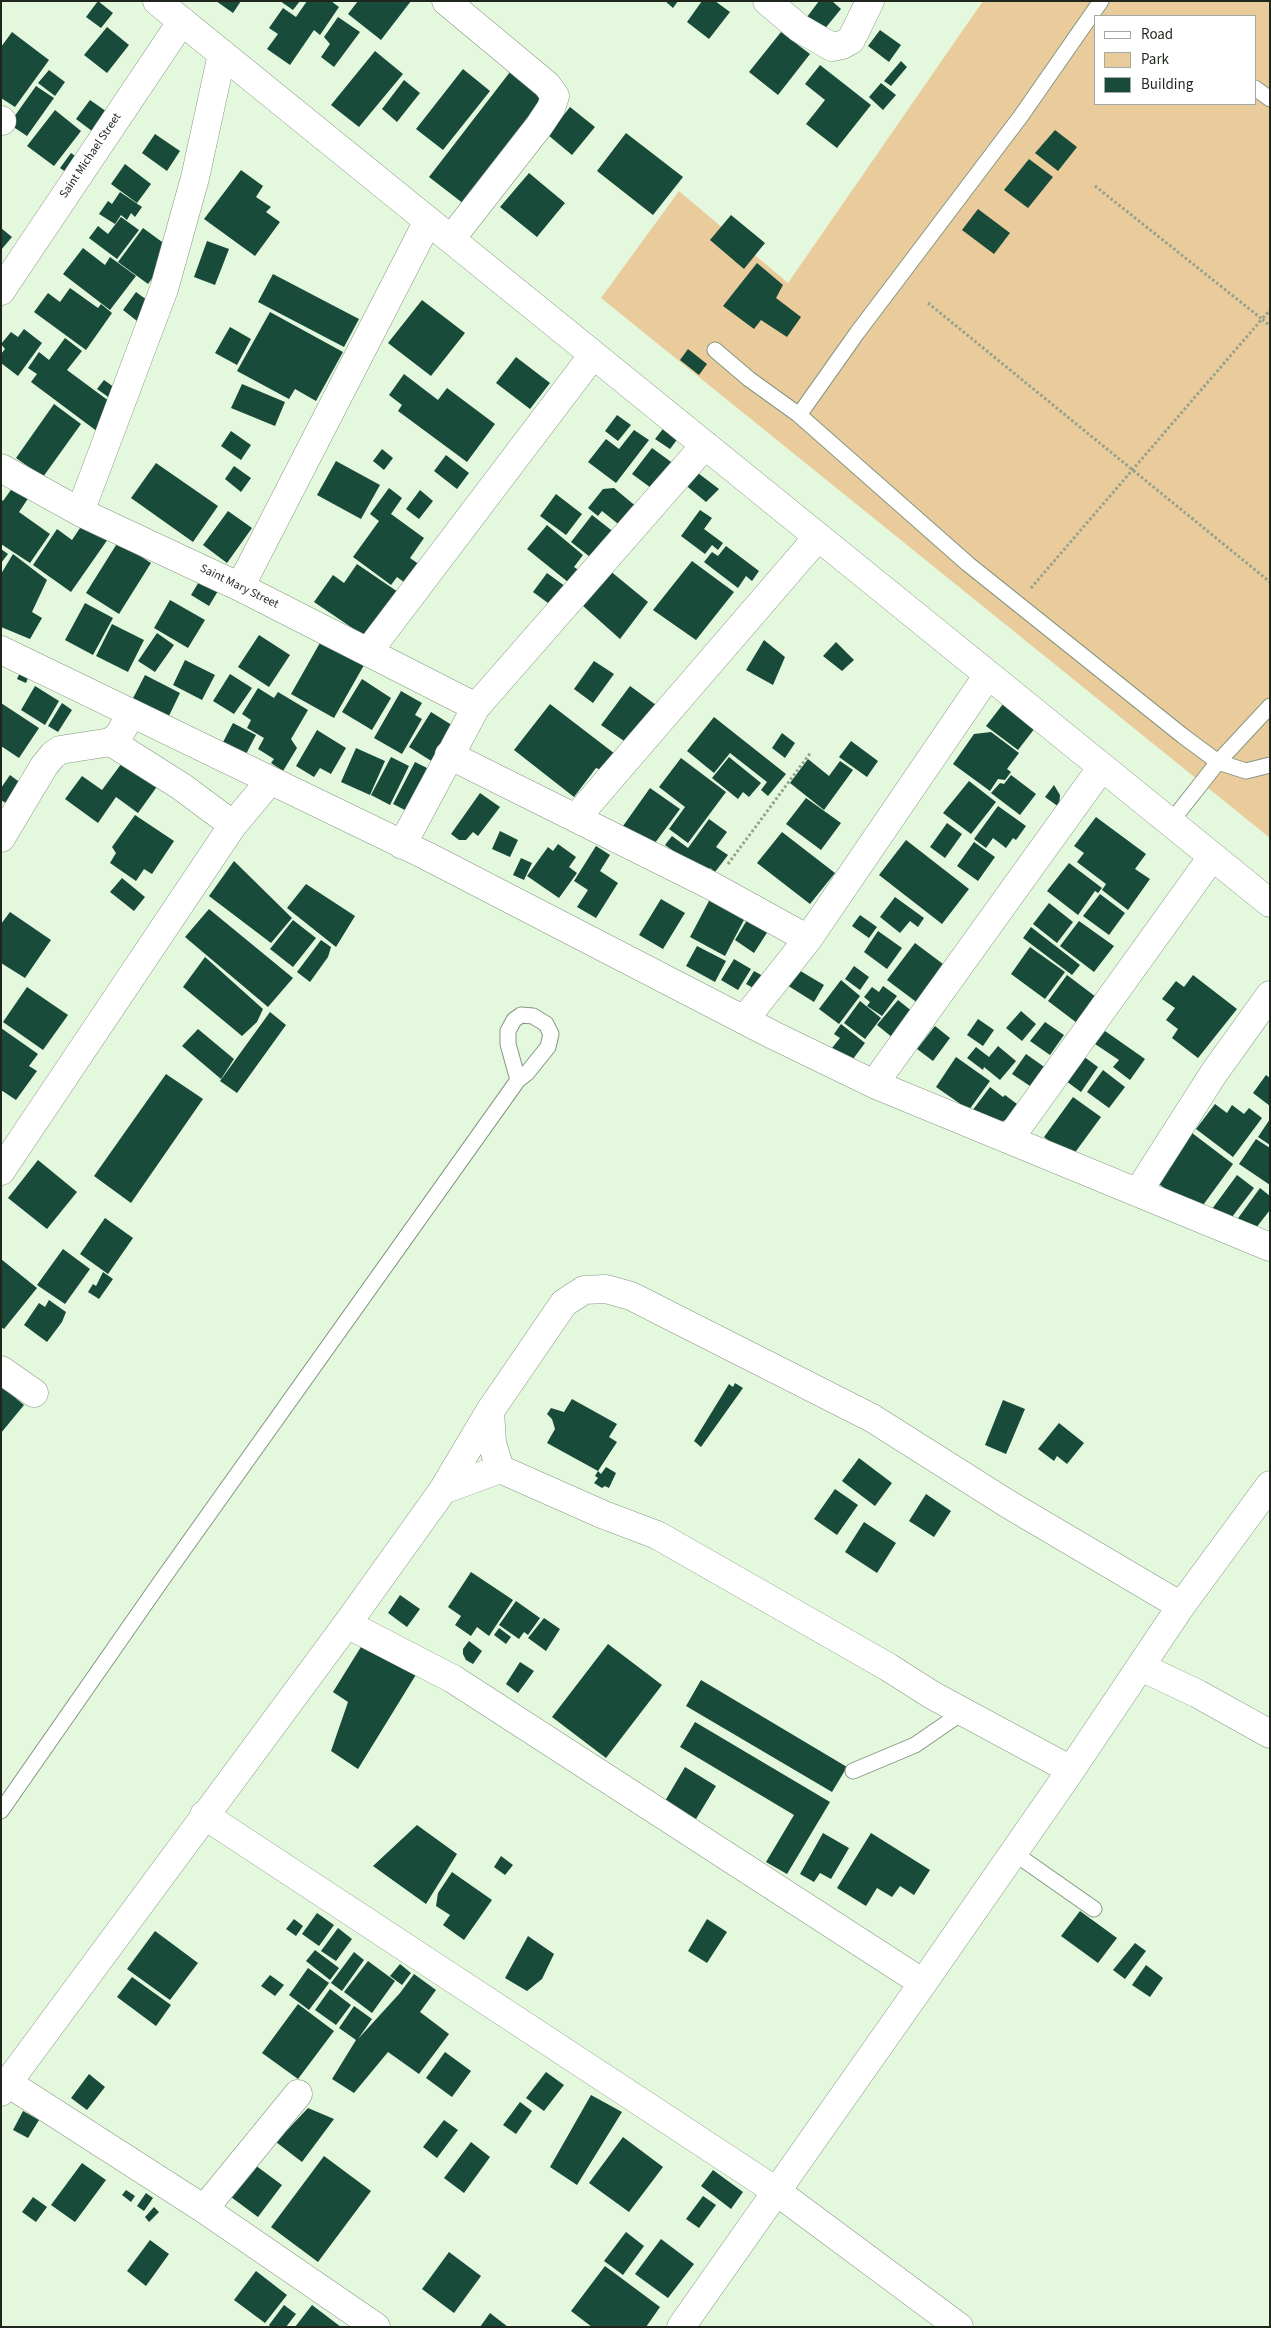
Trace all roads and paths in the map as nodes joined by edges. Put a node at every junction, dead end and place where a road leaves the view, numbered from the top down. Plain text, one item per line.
1 (157, 1) edge
2 (446, 1) edge
3 (768, 1) edge
4 (870, 1) edge
5 (1101, 1) edge
6 (182, 21) junction
7 (222, 54) junction
8 (1256, 89) edge
9 (1270, 99) edge
10 (1096, 186) dead end
11 (428, 221) junction
12 (451, 239) junction
13 (1, 291) edge
14 (928, 303) dead end
15 (1270, 310) edge
16 (1262, 319) junction
17 (1270, 326) edge
18 (715, 350) dead end
19 (593, 355) junction
20 (799, 415) junction
21 (705, 445) junction
22 (1, 468) edge
23 (1131, 470) junction
24 (80, 512) junction
25 (818, 537) junction
26 (1270, 582) edge
27 (240, 587) junction
28 (1018, 604) junction
29 (1, 650) edge
30 (368, 652) junction
31 (988, 675) junction
32 (1270, 706) edge
33 (476, 707) junction
34 (130, 714) junction
35 (112, 742) junction
36 (811, 752) dead end
37 (449, 755) junction
38 (1218, 762) junction
39 (1270, 765) edge
40 (1102, 767) junction
41 (270, 782) junction
42 (576, 818) junction
43 (1170, 823) junction
44 (234, 825) junction
45 (1, 838) edge
46 (402, 845) junction
47 (1212, 857) junction
48 (712, 886) junction
49 (1270, 904) edge
50 (808, 939) junction
51 (1270, 995) edge
52 (745, 1019) junction
53 (518, 1080) dead end
54 (874, 1084) junction
55 (1010, 1138) junction
56 (1, 1170) edge
57 (1138, 1192) junction
58 (1268, 1243) edge
59 (1, 1370) edge
60 (34, 1393) dead end
61 (490, 1411) junction
62 (500, 1469) junction
63 (443, 1490) junction
64 (1268, 1492) edge
65 (1181, 1606) junction
66 (347, 1624) junction
67 (1141, 1667) junction
68 (963, 1712) junction
69 (1270, 1734) edge
70 (1071, 1770) junction
71 (853, 1771) dead end
72 (1, 1811) edge
73 (204, 1815) junction
74 (1014, 1853) junction
75 (1094, 1909) dead end
76 (923, 1983) junction
77 (4, 2087) edge
78 (298, 2094) dead end
79 (776, 2191) junction
80 (204, 2209) junction
81 (376, 2327) edge
82 (681, 2327) edge
83 (959, 2327) edge

1 - 6 street
2 - 12 street
3 - 4 street
5 - 20 lane
6 - 7 street
6 - 13 street, Saint Michael Street
7 - 11 street
7 - 24 street
8 - 9 lane
10 - 16 path
11 - 12 street
11 - 27 street
12 - 19 street
14 - 23 path
15 - 16 path
16 - 17 path
16 - 23 path
18 - 20 lane
19 - 21 street
19 - 30 street
20 - 28 lane
21 - 25 street
21 - 33 street
22 - 24 street, Saint Mary Street
23 - 26 path
23 - 28 path
24 - 27 street, Saint Mary Street
25 - 31 street
25 - 42 street
27 - 30 street, Saint Mary Street
28 - 38 lane
29 - 34 street
30 - 33 street, Saint Mary Street
31 - 40 street
31 - 50 street
32 - 38 lane
33 - 37 street
34 - 35 street
34 - 41 street
35 - 44 street
35 - 45 street
36 - 48 path
37 - 42 street
37 - 46 street
38 - 39 lane
38 - 43 lane
40 - 43 street
40 - 54 street
41 - 44 street
41 - 46 street
42 - 48 street
43 - 47 street
44 - 56 street
46 - 52 street
47 - 49 street
47 - 55 street
48 - 50 street
50 - 52 street
51 - 57 street
52 - 54 street
53 - 72 lane
54 - 55 street
55 - 57 street
57 - 58 street
59 - 60 street
61 - 62 street
61 - 63 street
61 - 65 street
62 - 63 street
62 - 68 street
63 - 66 street
64 - 65 street
65 - 67 street
66 - 73 street
66 - 76 street
67 - 69 street
67 - 70 street
68 - 70 street
68 - 71 lane
70 - 74 street
73 - 77 street
73 - 79 street
74 - 75 lane
74 - 76 street
76 - 79 street
77 - 80 street
78 - 80 street
79 - 82 street
79 - 83 street
80 - 81 street

